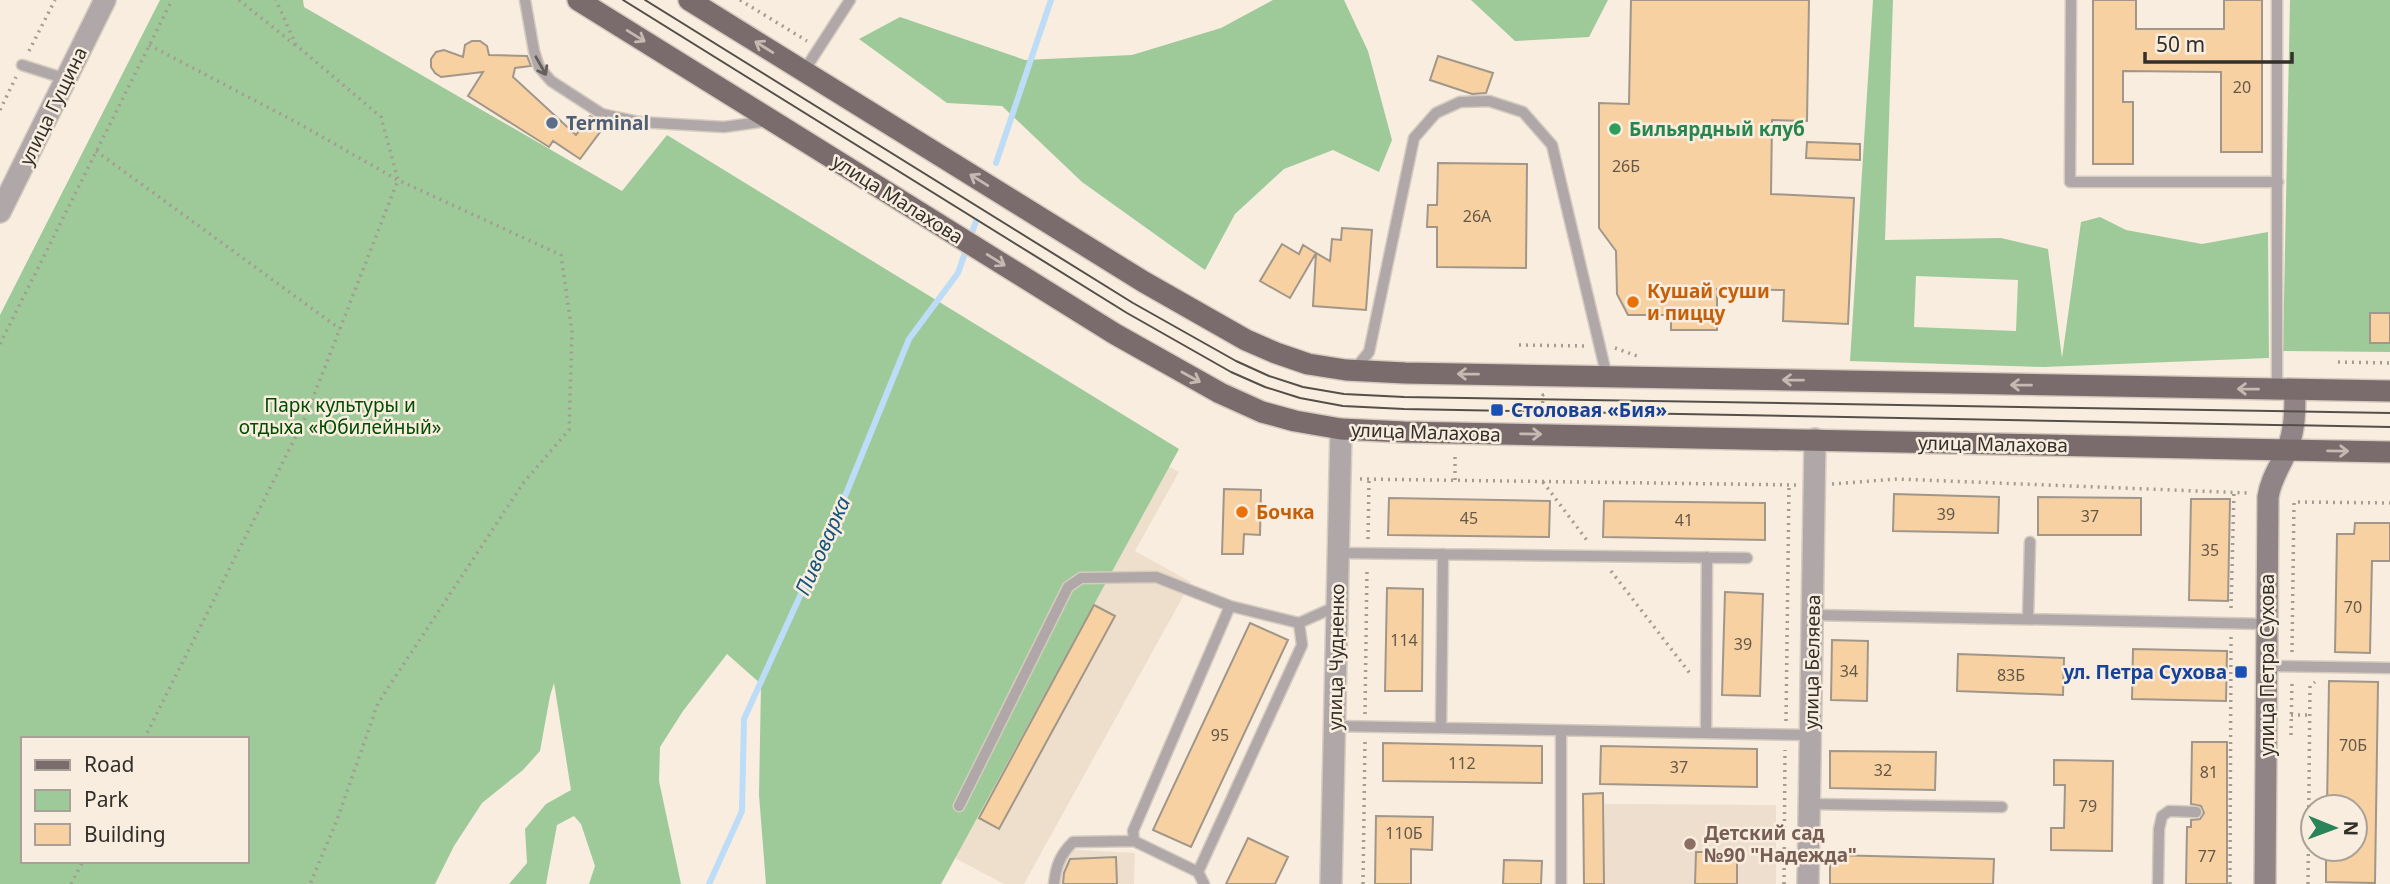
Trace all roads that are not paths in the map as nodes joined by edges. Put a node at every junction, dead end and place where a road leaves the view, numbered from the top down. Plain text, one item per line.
1 (105, 0) edge
2 (525, 0) edge
3 (578, 0) edge
4 (689, 0) edge
5 (2071, 0) edge
6 (2277, 0) edge
7 (847, 1) edge
8 (22, 65) dead end
9 (804, 71) junction
10 (66, 79) junction
11 (771, 120) junction
12 (2278, 182) junction
13 (0, 212) edge
14 (1346, 370) junction
15 (1608, 377) junction
16 (2286, 390) junction
17 (2390, 391) edge
18 (1341, 429) junction
19 (1815, 439) junction
20 (2287, 450) junction
21 (2390, 452) edge
22 (2030, 542) dead end
23 (1338, 553) junction
24 (1443, 554) junction
25 (1707, 557) junction
26 (1747, 558) dead end
27 (1230, 606) junction
28 (1337, 606) junction
29 (1813, 615) junction
30 (2028, 618) junction
31 (1299, 623) junction
32 (2267, 624) junction
33 (2266, 666) junction
34 (2390, 668) edge
35 (1334, 726) junction
36 (1441, 728) junction
37 (1561, 731) junction
38 (1706, 733) junction
39 (1811, 735) junction
40 (1810, 804) junction
41 (959, 806) dead end
42 (2002, 807) dead end
43 (2196, 812) dead end
44 (1134, 841) junction
45 (1198, 872) junction
46 (1054, 884) edge
47 (1204, 884) edge
48 (1331, 884) edge
49 (1561, 884) edge
50 (1808, 884) edge
51 (2158, 884) edge
52 (2266, 884) edge

1 - 10 street, улица Гущина
2 -> 11 lane
3 -> 11 main road, улица Малахова
9 -> 4 main road
5 - 12 lane
6 - 12 lane
7 - 9 lane
8 - 10 lane
14 -> 9 main road
10 - 13 street, улица Гущина
11 -> 18 main road, улица Малахова
12 - 16 lane
15 -> 14 main road
14 - 15 lane
16 -> 15 main road
16 - 17 main road
16 - 20 street, улица Петра Сухова
18 -> 19 main road, улица Малахова
18 - 23 street, улица Чудненко
19 - 20 main road, улица Малахова
19 - 29 street, улица Беляева
20 -> 21 main road, улица Малахова
20 - 32 street, улица Петра Сухова
22 - 30 lane
23 - 24 lane
23 - 28 street, улица Чудненко
24 - 25 lane
24 - 36 lane
25 - 26 lane
25 - 38 lane
27 - 31 lane
27 - 41 lane
27 - 44 lane
28 - 31 lane
28 - 35 street, улица Чудненко
29 - 30 lane
29 - 39 street, улица Беляева
30 - 32 lane
31 - 45 lane
32 - 33 street, улица Петра Сухова
33 - 34 lane
33 - 52 street, улица Петра Сухова
35 - 36 lane
35 - 48 street, улица Чудненко
36 - 37 lane
37 - 38 lane
37 - 49 lane
38 - 39 lane
39 - 40 street, улица Беляева
40 - 42 lane
40 - 50 street, улица Беляева
43 - 51 lane
44 - 45 lane
44 - 46 lane
45 - 47 lane

